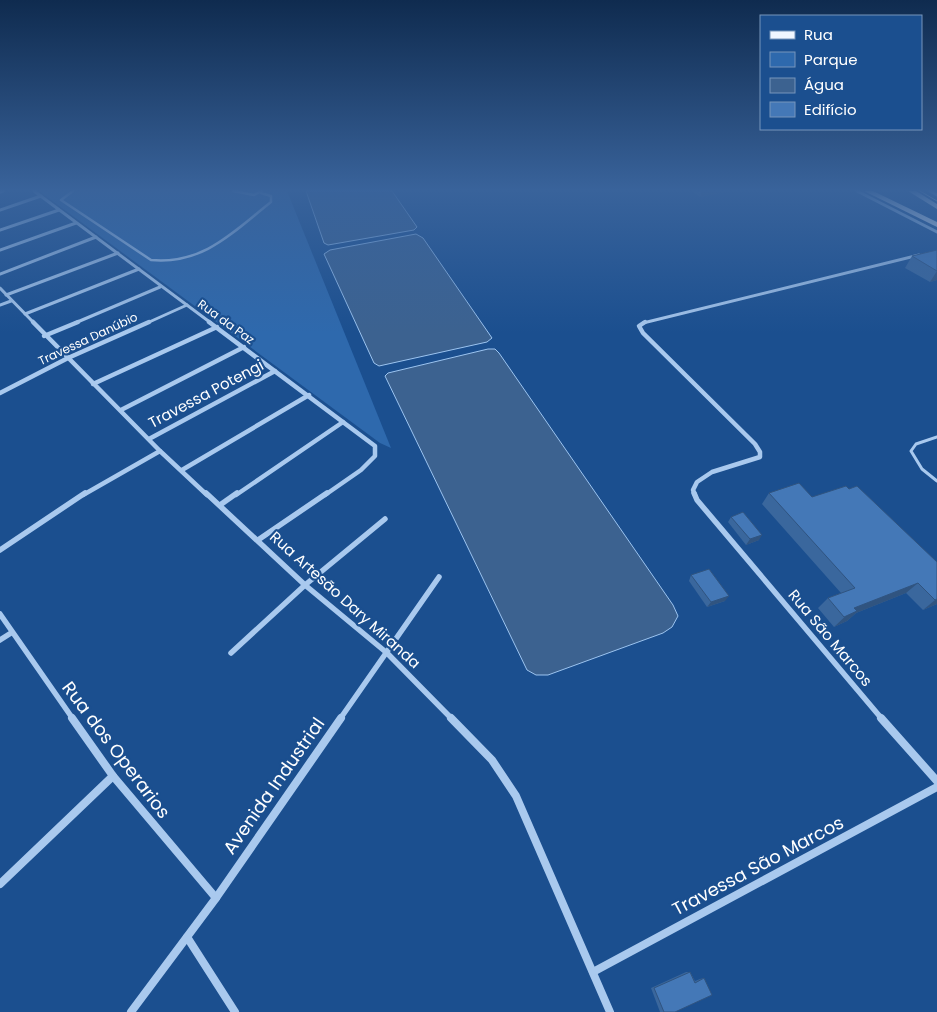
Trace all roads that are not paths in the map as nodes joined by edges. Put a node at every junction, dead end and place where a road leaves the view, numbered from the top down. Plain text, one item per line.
1 (33, 238) edge
2 (96, 238) joint
3 (118, 238) edge
4 (225, 238) edge
5 (0, 250) edge
6 (118, 253) junction
7 (928, 253) edge
8 (139, 269) junction
9 (0, 274) edge
10 (160, 287) junction
11 (0, 288) edge
12 (6, 295) junction
13 (11, 301) junction
14 (0, 305) edge
15 (186, 305) junction
16 (25, 314) junction
17 (217, 327) junction
18 (44, 336) junction
19 (244, 347) junction
20 (68, 358) junction
21 (275, 371) junction
22 (93, 384) junction
23 (0, 393) edge
24 (309, 395) junction
25 (121, 410) junction
26 (343, 422) junction
27 (937, 437) edge
28 (149, 439) junction
29 (160, 451) junction
30 (182, 470) junction
31 (937, 481) edge
32 (220, 505) junction
33 (385, 519) dead end
34 (258, 540) junction
35 (0, 550) edge
36 (439, 577) dead end
37 (305, 585) junction
38 (0, 614) edge
39 (11, 632) junction
40 (0, 640) edge
41 (231, 653) dead end
42 (387, 653) junction
43 (113, 776) junction
44 (937, 781) edge
45 (937, 786) edge
46 (0, 884) edge
47 (216, 898) junction
48 (187, 936) junction
49 (593, 972) junction
50 (131, 1012) edge
51 (235, 1012) edge
52 (610, 1012) edge

1 - 5 street
2 - 6 street, Rua da Paz
2 - 9 street
3 - 4 lane
6 - 8 street, Rua da Paz
6 - 12 street
7 - 44 street, Rua São Marcos
8 - 10 street, Rua da Paz
8 - 16 street
10 - 15 street, Rua da Paz
10 - 18 street
11 - 12 street, Rua Artesão Dary Miranda
12 - 13 street, Rua Artesão Dary Miranda
13 - 14 street
13 - 16 street, Rua Artesão Dary Miranda
15 - 17 street, Rua da Paz
15 - 20 street, Travessa Danúbio
16 - 18 street, Rua Artesão Dary Miranda
17 - 19 street, Rua da Paz
17 - 22 street
18 - 20 street, Rua Artesão Dary Miranda
19 - 21 street, Rua da Paz
19 - 25 street
20 - 22 street, Rua Artesão Dary Miranda
20 - 23 street, Travessa Danúbio
21 - 24 street, Rua da Paz
21 - 28 street, Travessa Potengi
22 - 25 street, Rua Artesão Dary Miranda
24 - 26 street, Rua da Paz
24 - 30 street
25 - 28 street, Rua Artesão Dary Miranda
26 - 32 street
26 - 34 street, Rua da Paz
27 - 31 lane
28 - 29 street, Rua Artesão Dary Miranda
29 - 30 street, Rua Artesão Dary Miranda
29 - 35 street
30 - 32 street, Rua Artesão Dary Miranda
32 - 34 street, Rua Artesão Dary Miranda
33 - 37 street
34 - 37 street, Rua Artesão Dary Miranda
36 - 42 street, Avenida Industrial
37 - 41 street
37 - 42 street, Rua Artesão Dary Miranda
38 - 39 street, Rua dos Operarios
39 - 40 street
39 - 43 street, Rua dos Operarios
42 - 47 street, Avenida Industrial
42 - 49 street, Rua Artesão Dary Miranda
43 - 46 street
43 - 47 street, Rua dos Operarios
45 - 49 street, Travessa São Marcos
47 - 48 street, Avenida Industrial
48 - 50 street, Avenida Industrial
48 - 51 street
49 - 52 street, Rua Artesão Dary Miranda

